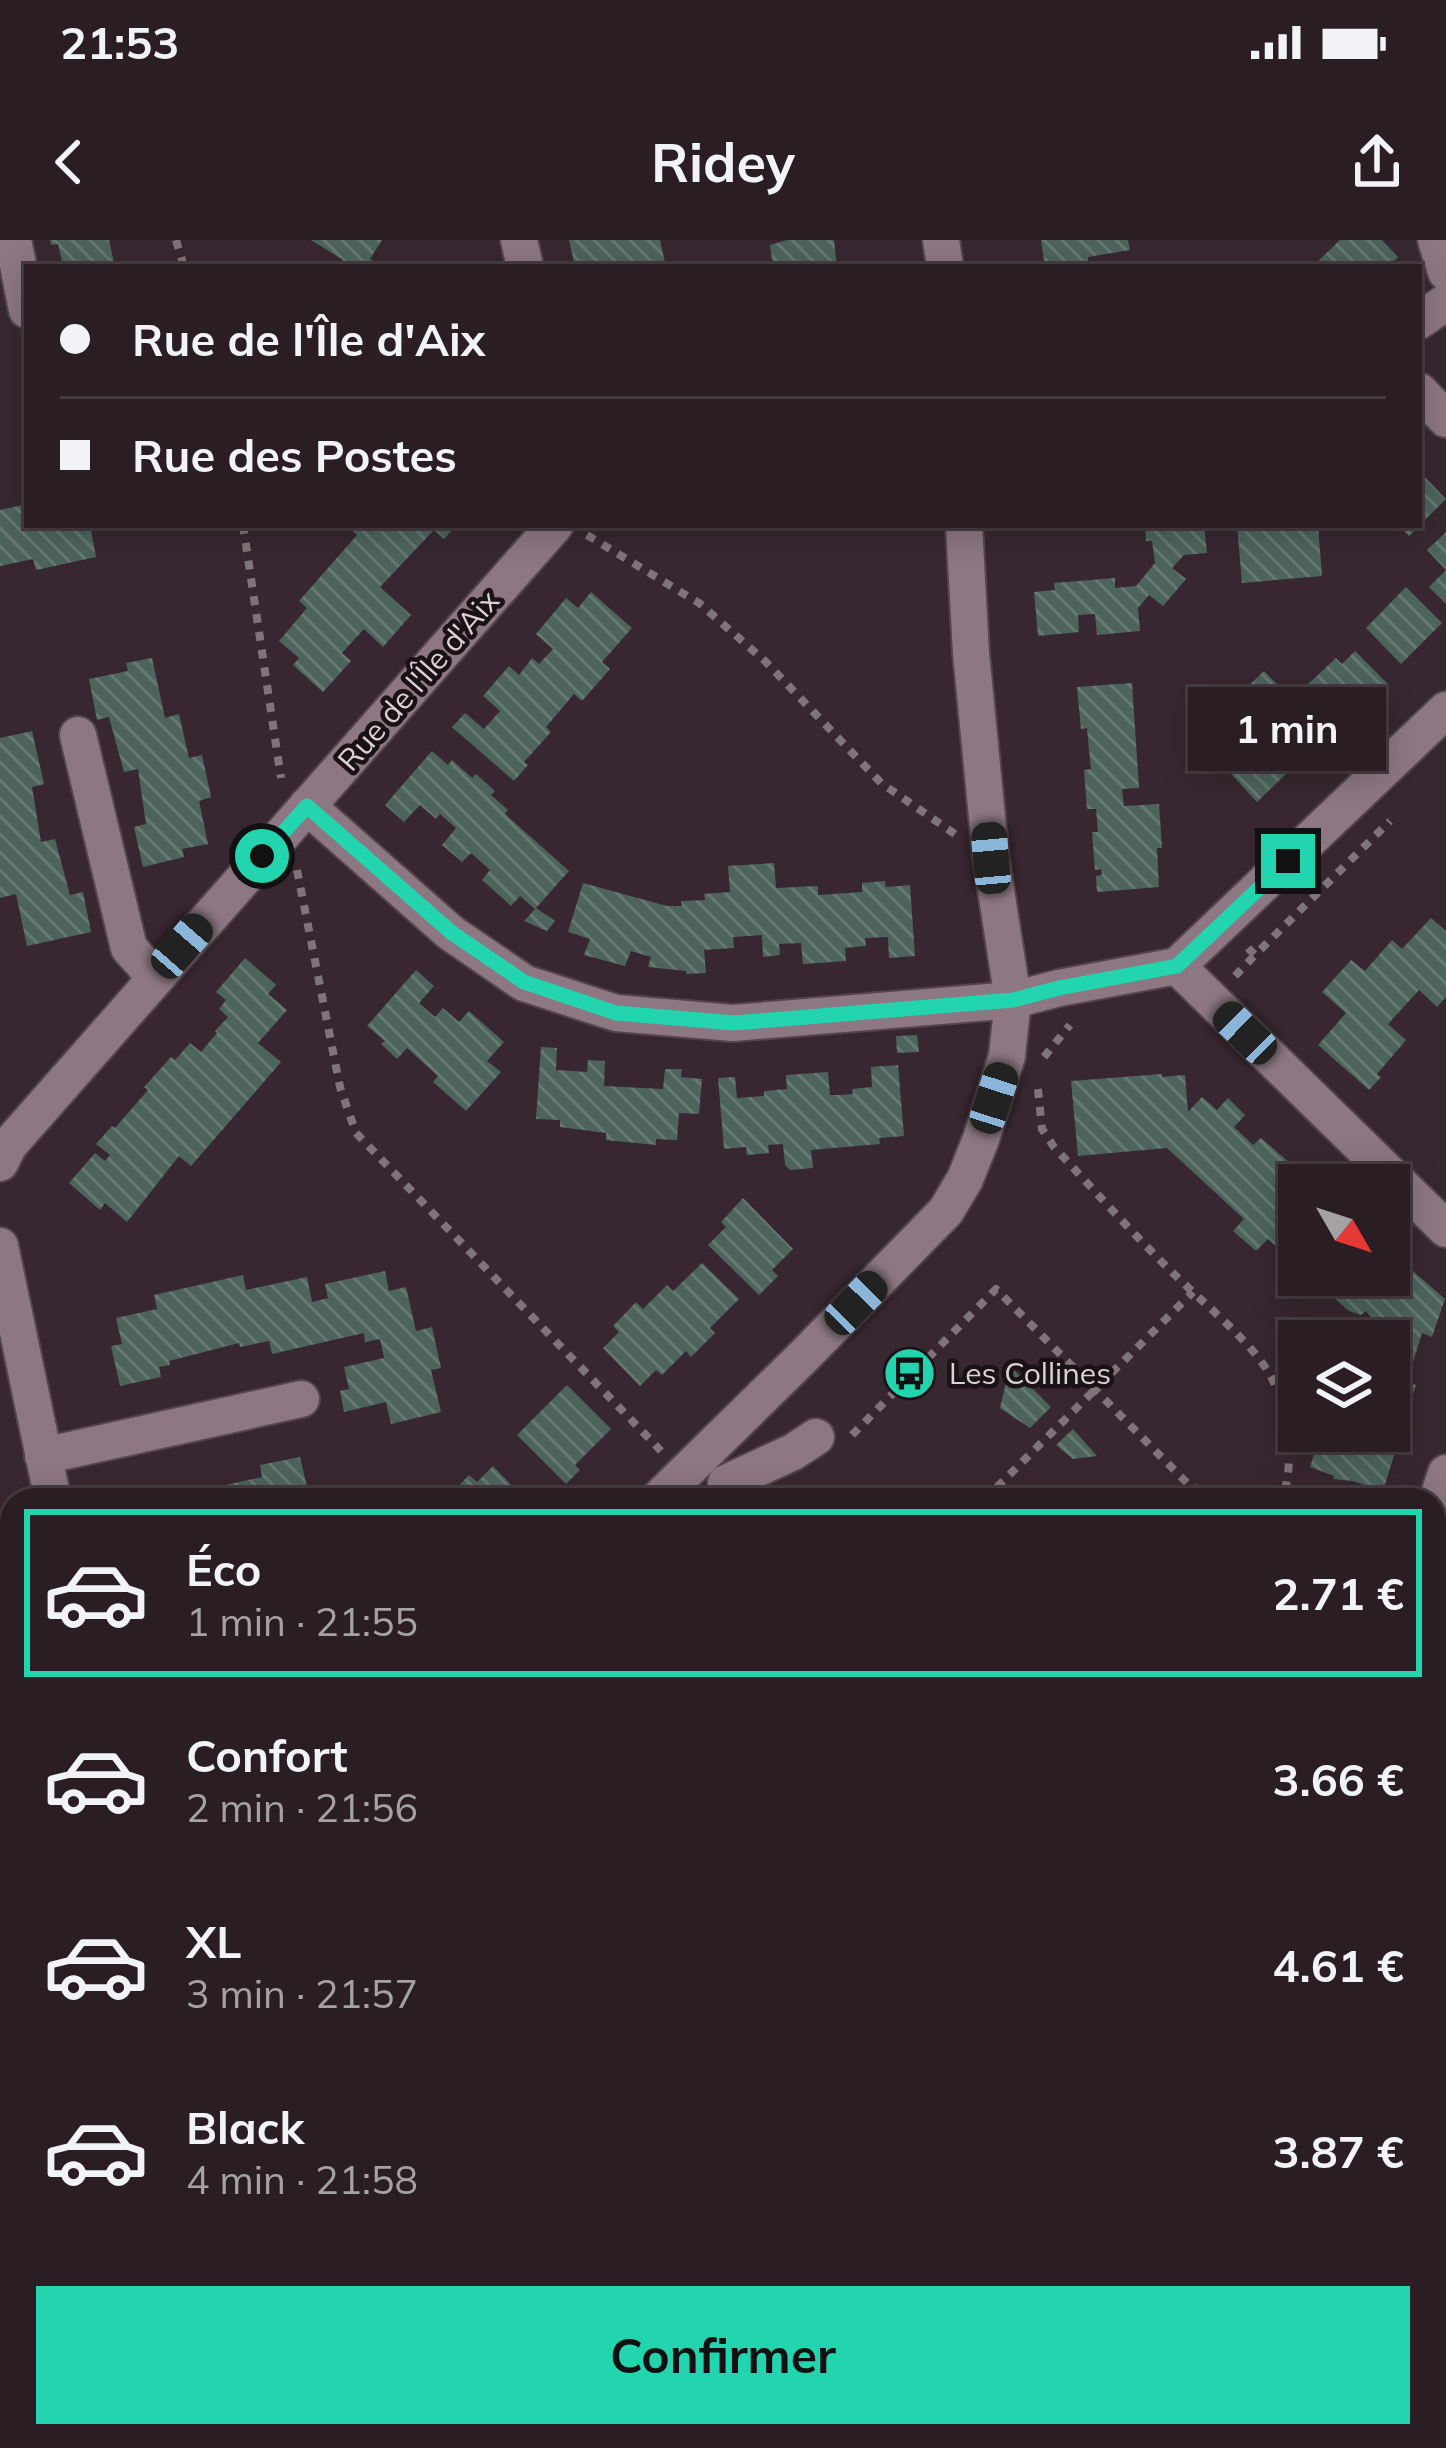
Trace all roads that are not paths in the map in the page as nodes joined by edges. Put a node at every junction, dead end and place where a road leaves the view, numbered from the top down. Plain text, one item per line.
1 (13, 240) edge
2 (1436, 240) edge
3 (1446, 272) edge
4 (24, 295) edge
5 (1422, 394) edge
6 (1446, 419) edge
7 (552, 528) edge
8 (964, 528) edge
9 (1446, 710) edge
10 (78, 735) dead end
11 (298, 816) junction
12 (1177, 966) junction
13 (155, 976) junction
14 (1013, 1000) junction
15 (0, 1163) edge
16 (1446, 1228) edge
17 (0, 1246) edge
18 (301, 1399) dead end
19 (833, 1437) road end
20 (43, 1456) junction
21 (714, 1479) edge
22 (50, 1488) edge

1 - 4 street
2 - 3 street
5 - 6 street
7 - 11 street, Rue de l'Île d'Aix
8 - 14 street
9 - 12 street
10 - 13 street
11 - 13 street, Rue de l'Île d'Aix
11 - 14 street
12 - 14 street
12 - 16 street
13 - 15 street, Rue de l'Île d'Aix
14 - 21 street
17 - 20 street
18 - 20 street
19 - 21 street
20 - 22 street

